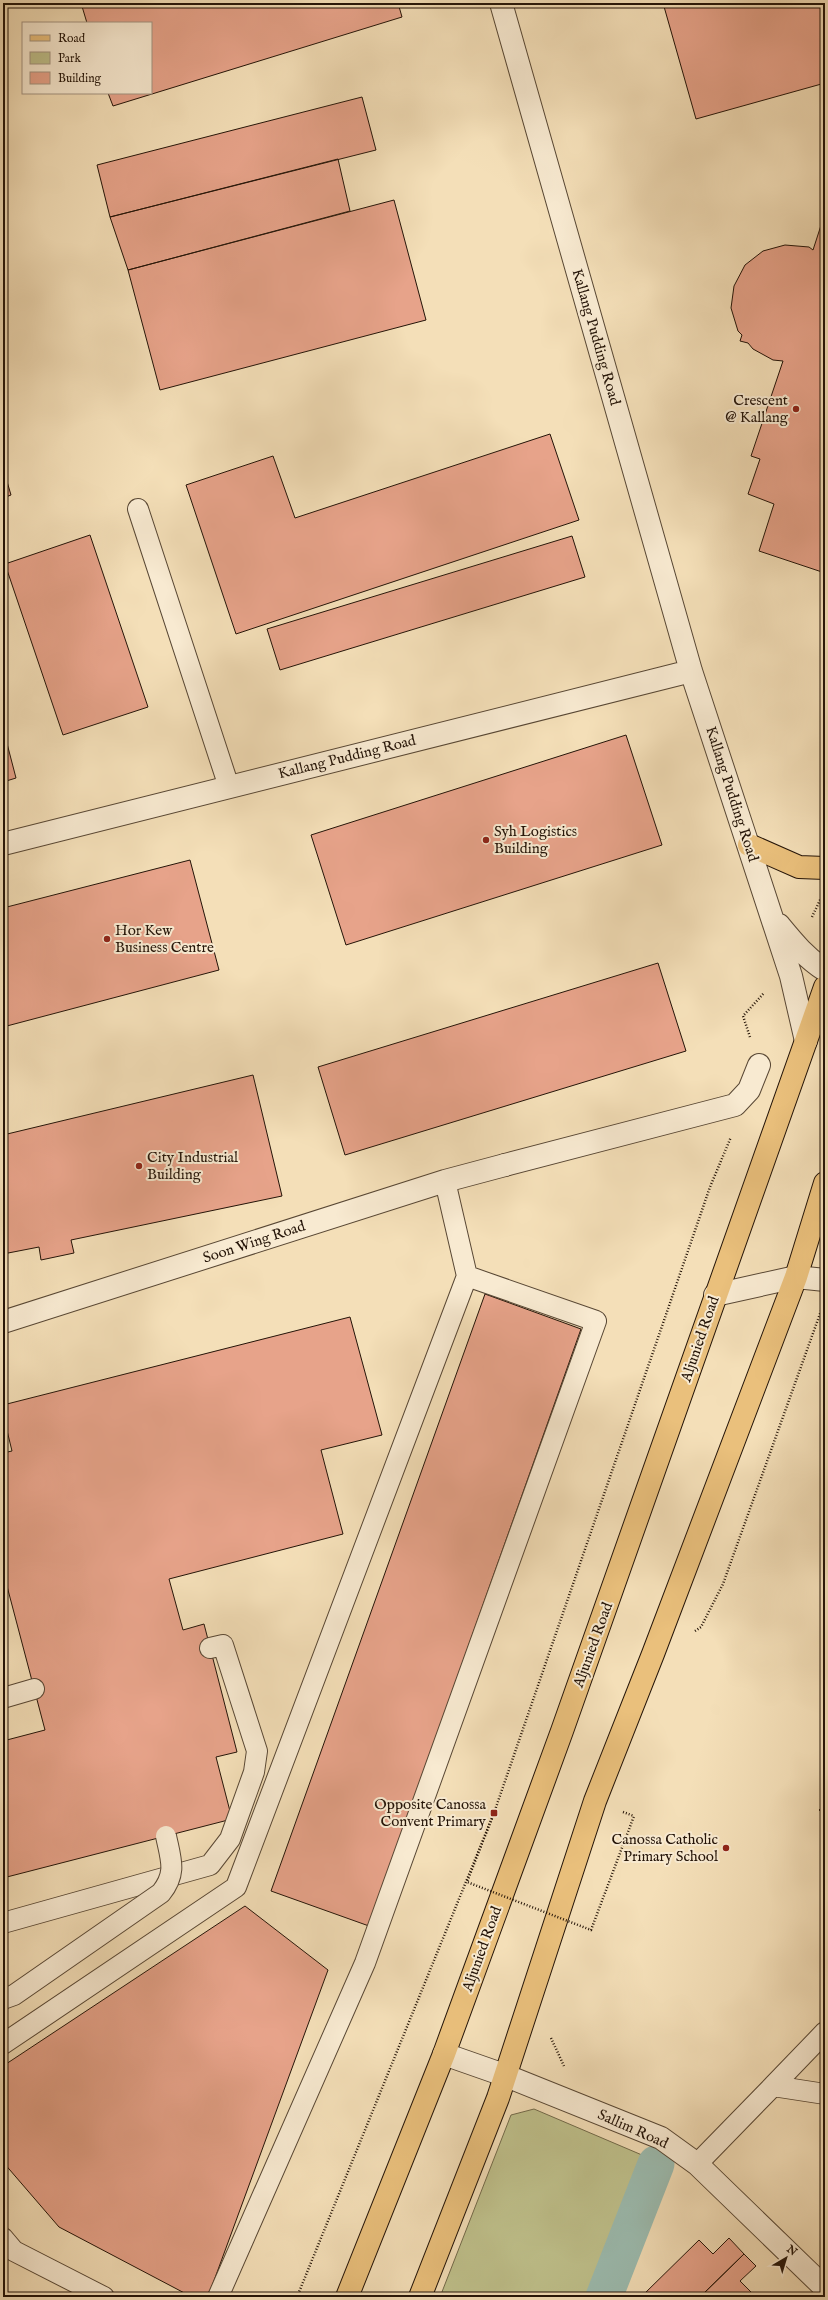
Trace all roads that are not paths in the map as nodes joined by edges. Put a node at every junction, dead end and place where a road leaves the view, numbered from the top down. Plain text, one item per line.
1 (500, 3) edge
2 (138, 509) dead end
3 (691, 671) junction
4 (229, 787) junction
5 (3, 844) edge
6 (749, 845) junction
7 (825, 868) edge
8 (773, 918) junction
9 (825, 970) edge
10 (825, 987) edge
11 (806, 1041) junction
12 (760, 1065) dead end
13 (444, 1181) junction
14 (825, 1183) edge
15 (467, 1276) junction
16 (796, 1277) junction
17 (825, 1280) edge
18 (715, 1295) junction
19 (3, 1322) edge
20 (210, 1648) dead end
21 (34, 1689) dead end
22 (3, 1698) edge
23 (166, 1836) dead end
24 (3, 1923) edge
25 (3, 1999) edge
26 (825, 2032) edge
27 (3, 2044) edge
28 (444, 2054) junction
29 (504, 2075) junction
30 (773, 2086) junction
31 (825, 2094) edge
32 (697, 2164) junction
33 (3, 2238) edge
34 (825, 2288) edge
35 (104, 2297) edge
36 (218, 2297) edge
37 (347, 2297) edge
38 (420, 2297) edge

1 - 3 street, Kallang Pudding Road
2 - 4 lane
3 - 4 street, Kallang Pudding Road
3 - 6 street, Kallang Pudding Road
4 - 5 street, Kallang Pudding Road
6 - 7 main road
6 - 8 street, Kallang Pudding Road
8 - 9 street, Kallang Pudding Road
8 - 11 street, Kallang Pudding Road
10 - 11 main road, Aljunied Road
11 - 18 main road, Aljunied Road
12 - 13 street, Soon Wing Road
13 - 15 lane
13 - 19 street, Soon Wing Road
14 - 16 main road
15 - 27 lane
15 - 36 lane
16 - 17 street
16 - 18 street
16 - 29 main road
18 - 28 main road, Aljunied Road
20 - 24 lane
21 - 22 lane
23 - 25 lane, bridge
26 - 30 lane
28 - 29 street, Sallim Road
28 - 37 main road, Aljunied Road
29 - 32 street, Sallim Road
29 - 38 main road
30 - 31 lane
30 - 32 lane
32 - 34 street, Sallim Road
33 - 35 lane

